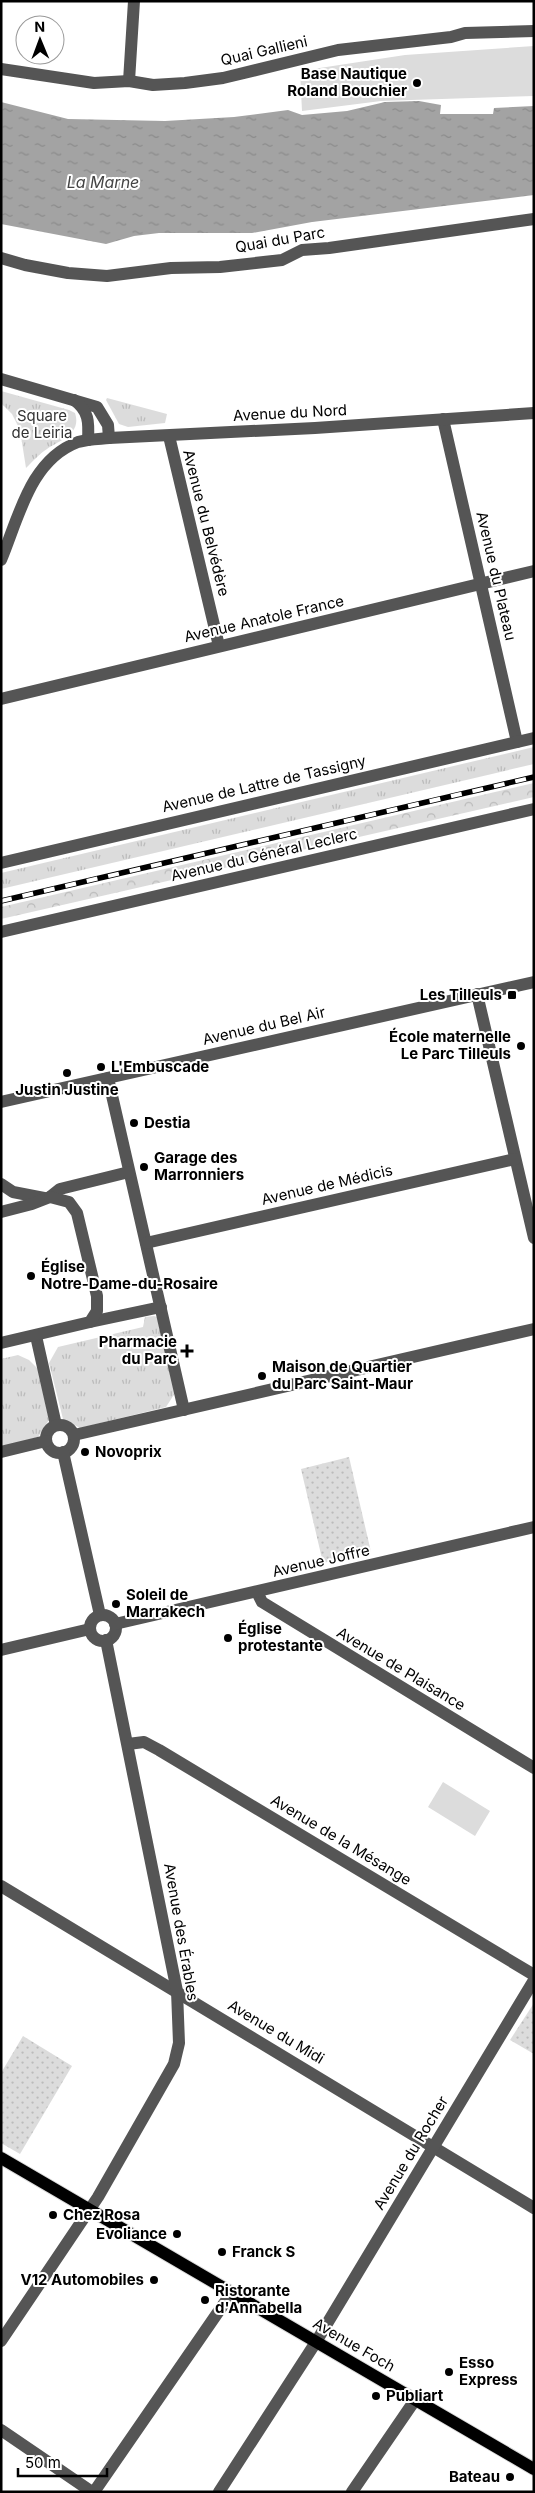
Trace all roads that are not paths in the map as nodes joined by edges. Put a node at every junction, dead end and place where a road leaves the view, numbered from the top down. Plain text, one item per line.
1 (134, 1) edge
2 (534, 31) edge
3 (1, 69) edge
4 (129, 81) junction
5 (534, 219) edge
6 (1, 258) edge
7 (1, 379) edge
8 (72, 398) junction
9 (534, 413) edge
10 (443, 419) junction
11 (169, 436) junction
12 (109, 438) junction
13 (88, 440) junction
14 (1, 560) edge
15 (534, 571) edge
16 (481, 583) junction
17 (220, 646) junction
18 (1, 699) edge
19 (534, 738) edge
20 (517, 742) junction
21 (534, 809) edge
22 (1, 863) edge
23 (1, 932) edge
24 (534, 982) edge
25 (477, 994) junction
26 (108, 1078) junction
27 (1, 1102) edge
28 (516, 1159) junction
29 (129, 1172) junction
30 (1, 1184) edge
31 (47, 1197) junction
32 (1, 1212) edge
33 (534, 1238) edge
34 (146, 1243) junction
35 (161, 1307) junction
36 (90, 1322) junction
37 (534, 1329) edge
38 (36, 1336) junction
39 (1, 1344) edge
40 (184, 1410) junction
41 (56, 1425) junction
42 (74, 1435) junction
43 (46, 1441) junction
44 (1, 1452) edge
45 (63, 1452) junction
46 (534, 1527) edge
47 (256, 1592) junction
48 (100, 1615) junction
49 (115, 1624) junction
50 (90, 1629) junction
51 (106, 1640) junction
52 (1, 1650) edge
53 (128, 1744) junction
54 (534, 1768) edge
55 (1, 1886) edge
56 (534, 1975) edge
57 (534, 1980) edge
58 (177, 1991) junction
59 (434, 2146) junction
60 (1, 2158) edge
61 (534, 2208) edge
62 (90, 2210) junction
63 (232, 2292) junction
64 (1, 2341) edge
65 (316, 2342) junction
66 (414, 2400) junction
67 (1, 2430) edge
68 (534, 2469) edge
69 (93, 2492) edge
70 (220, 2492) edge
71 (352, 2492) edge

1 - 4 street
2 - 4 street, Quai Gallieni
3 - 4 street, Quai Gallieni
5 - 6 street, Quai du Parc
7 - 8 street
8 - 12 street
8 - 13 street
9 - 10 street, Avenue du Nord
10 - 11 street, Avenue du Nord
10 - 16 street, Avenue du Plateau
11 - 12 street, Avenue du Nord
11 - 17 street, Avenue du Belvédère
12 - 13 street, Avenue du Nord
13 - 14 street, Avenue du Nord
15 - 16 street, Avenue Anatole France
16 - 17 street, Avenue Anatole France
16 - 20 street, Avenue du Plateau
17 - 18 street, Avenue Anatole France
19 - 20 street, Avenue de Lattre de Tassigny
20 - 22 street, Avenue de Lattre de Tassigny
21 - 23 street, Avenue du Général Leclerc
24 - 25 street, Avenue du Bel Air
25 - 26 street, Avenue du Bel Air
25 - 28 street
26 - 27 street, Avenue du Bel Air
26 - 29 street
28 - 33 street
28 - 34 street, Avenue de Médicis
29 - 31 street
29 - 34 street
30 - 31 street
31 - 32 street
31 - 36 street
34 - 35 street
35 - 36 street
35 - 40 street
36 - 38 street
37 - 40 street
38 - 39 street
38 - 41 street
40 - 42 street
41 - 42 street
41 - 43 street
42 - 45 street
43 - 44 street
43 - 45 street
45 - 48 street
46 - 47 street, Avenue Joffre
47 - 49 street, Avenue Joffre
47 - 54 street, Avenue de Plaisance
48 - 49 street
48 - 50 street
49 - 51 street
50 - 51 street
50 - 52 street
51 - 53 street, Avenue des Érables
53 - 56 street, Avenue de la Mésange
53 - 58 street, Avenue des Érables
55 - 58 street, Avenue du Midi
57 - 59 street, Avenue du Rocher
58 - 59 street, Avenue du Midi
58 - 62 street, Avenue des Érables
59 - 61 street, Avenue du Midi
59 - 65 street, Avenue du Rocher
60 - 62 main road, Avenue Foch
62 - 63 main road, Avenue Foch
62 - 64 street, Avenue des Érables
63 - 65 main road, Avenue Foch
63 - 69 street
65 - 66 main road, Avenue Foch
65 - 70 street, Avenue du Rocher
66 - 68 main road, Avenue Foch
66 - 71 street
67 - 69 street

